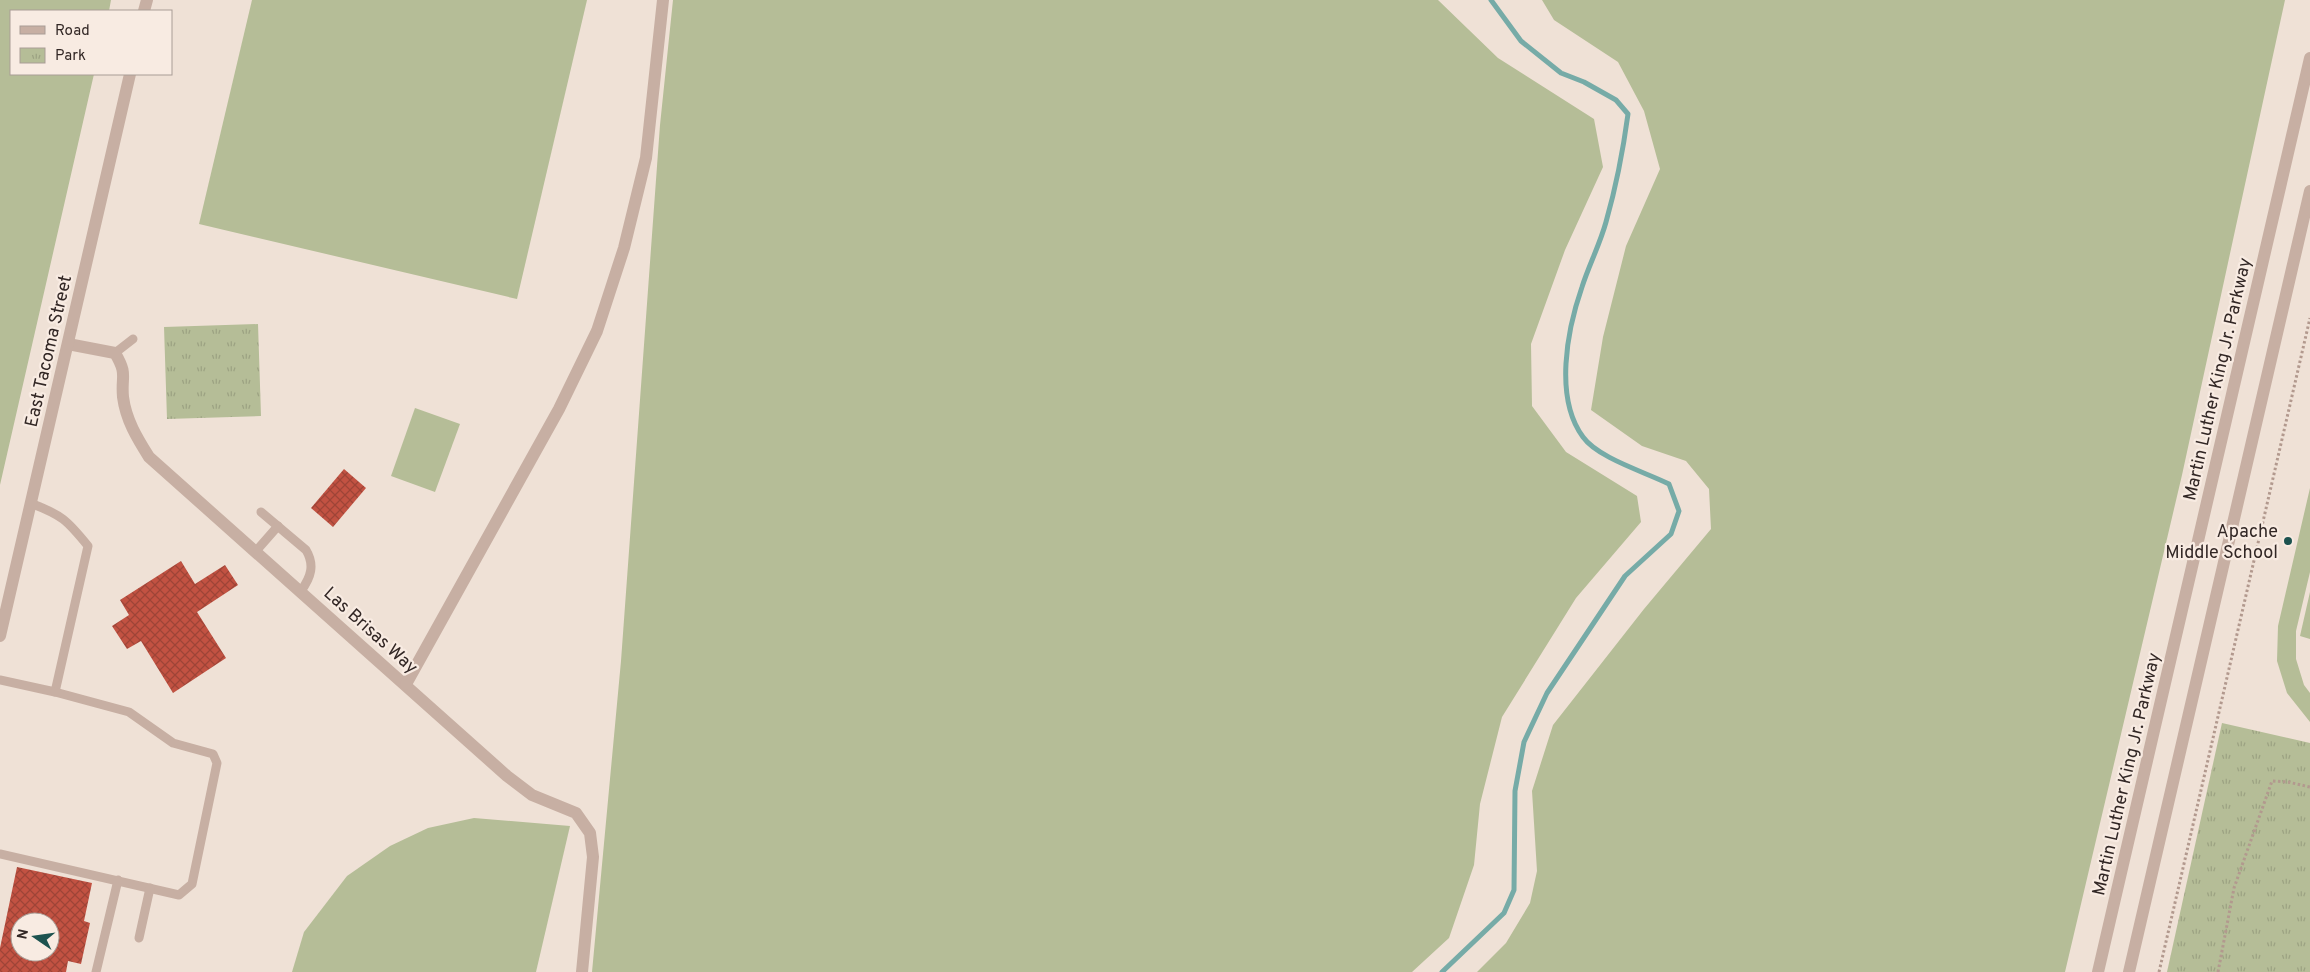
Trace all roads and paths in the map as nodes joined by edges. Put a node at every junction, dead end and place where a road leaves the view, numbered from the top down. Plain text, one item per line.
1 (663, 0) edge
2 (2310, 58) edge
3 (130, 75) edge
4 (2310, 191) edge
5 (2310, 318) edge
6 (133, 338) dead end
7 (68, 344) junction
8 (115, 353) junction
9 (30, 503) junction
10 (261, 512) dead end
11 (278, 526) junction
12 (256, 551) junction
13 (301, 591) junction
14 (0, 636) edge
15 (0, 680) edge
16 (406, 684) junction
17 (55, 692) junction
18 (2310, 787) edge
19 (0, 854) edge
20 (118, 880) junction
21 (150, 888) junction
22 (139, 938) dead end
23 (96, 972) edge
24 (582, 972) edge
25 (2098, 972) edge
26 (2129, 972) edge
27 (2159, 972) edge
28 (2218, 972) edge

1 - 16 street
2 - 25 street, Martin Luther King Jr. Parkway
3 - 7 street, East Tacoma Street
4 - 26 street
5 - 27 path
6 - 8 lane
7 - 8 street
7 - 9 street, East Tacoma Street
8 - 12 street, Las Brisas Way
9 - 14 street, East Tacoma Street
9 - 17 lane
10 - 11 lane
11 - 12 lane
11 - 13 lane
12 - 13 street, Las Brisas Way
13 - 16 street, Las Brisas Way
15 - 17 lane
16 - 24 street, Las Brisas Way
17 - 21 lane
18 - 28 path
19 - 20 lane
20 - 21 lane
20 - 23 lane
21 - 22 lane

